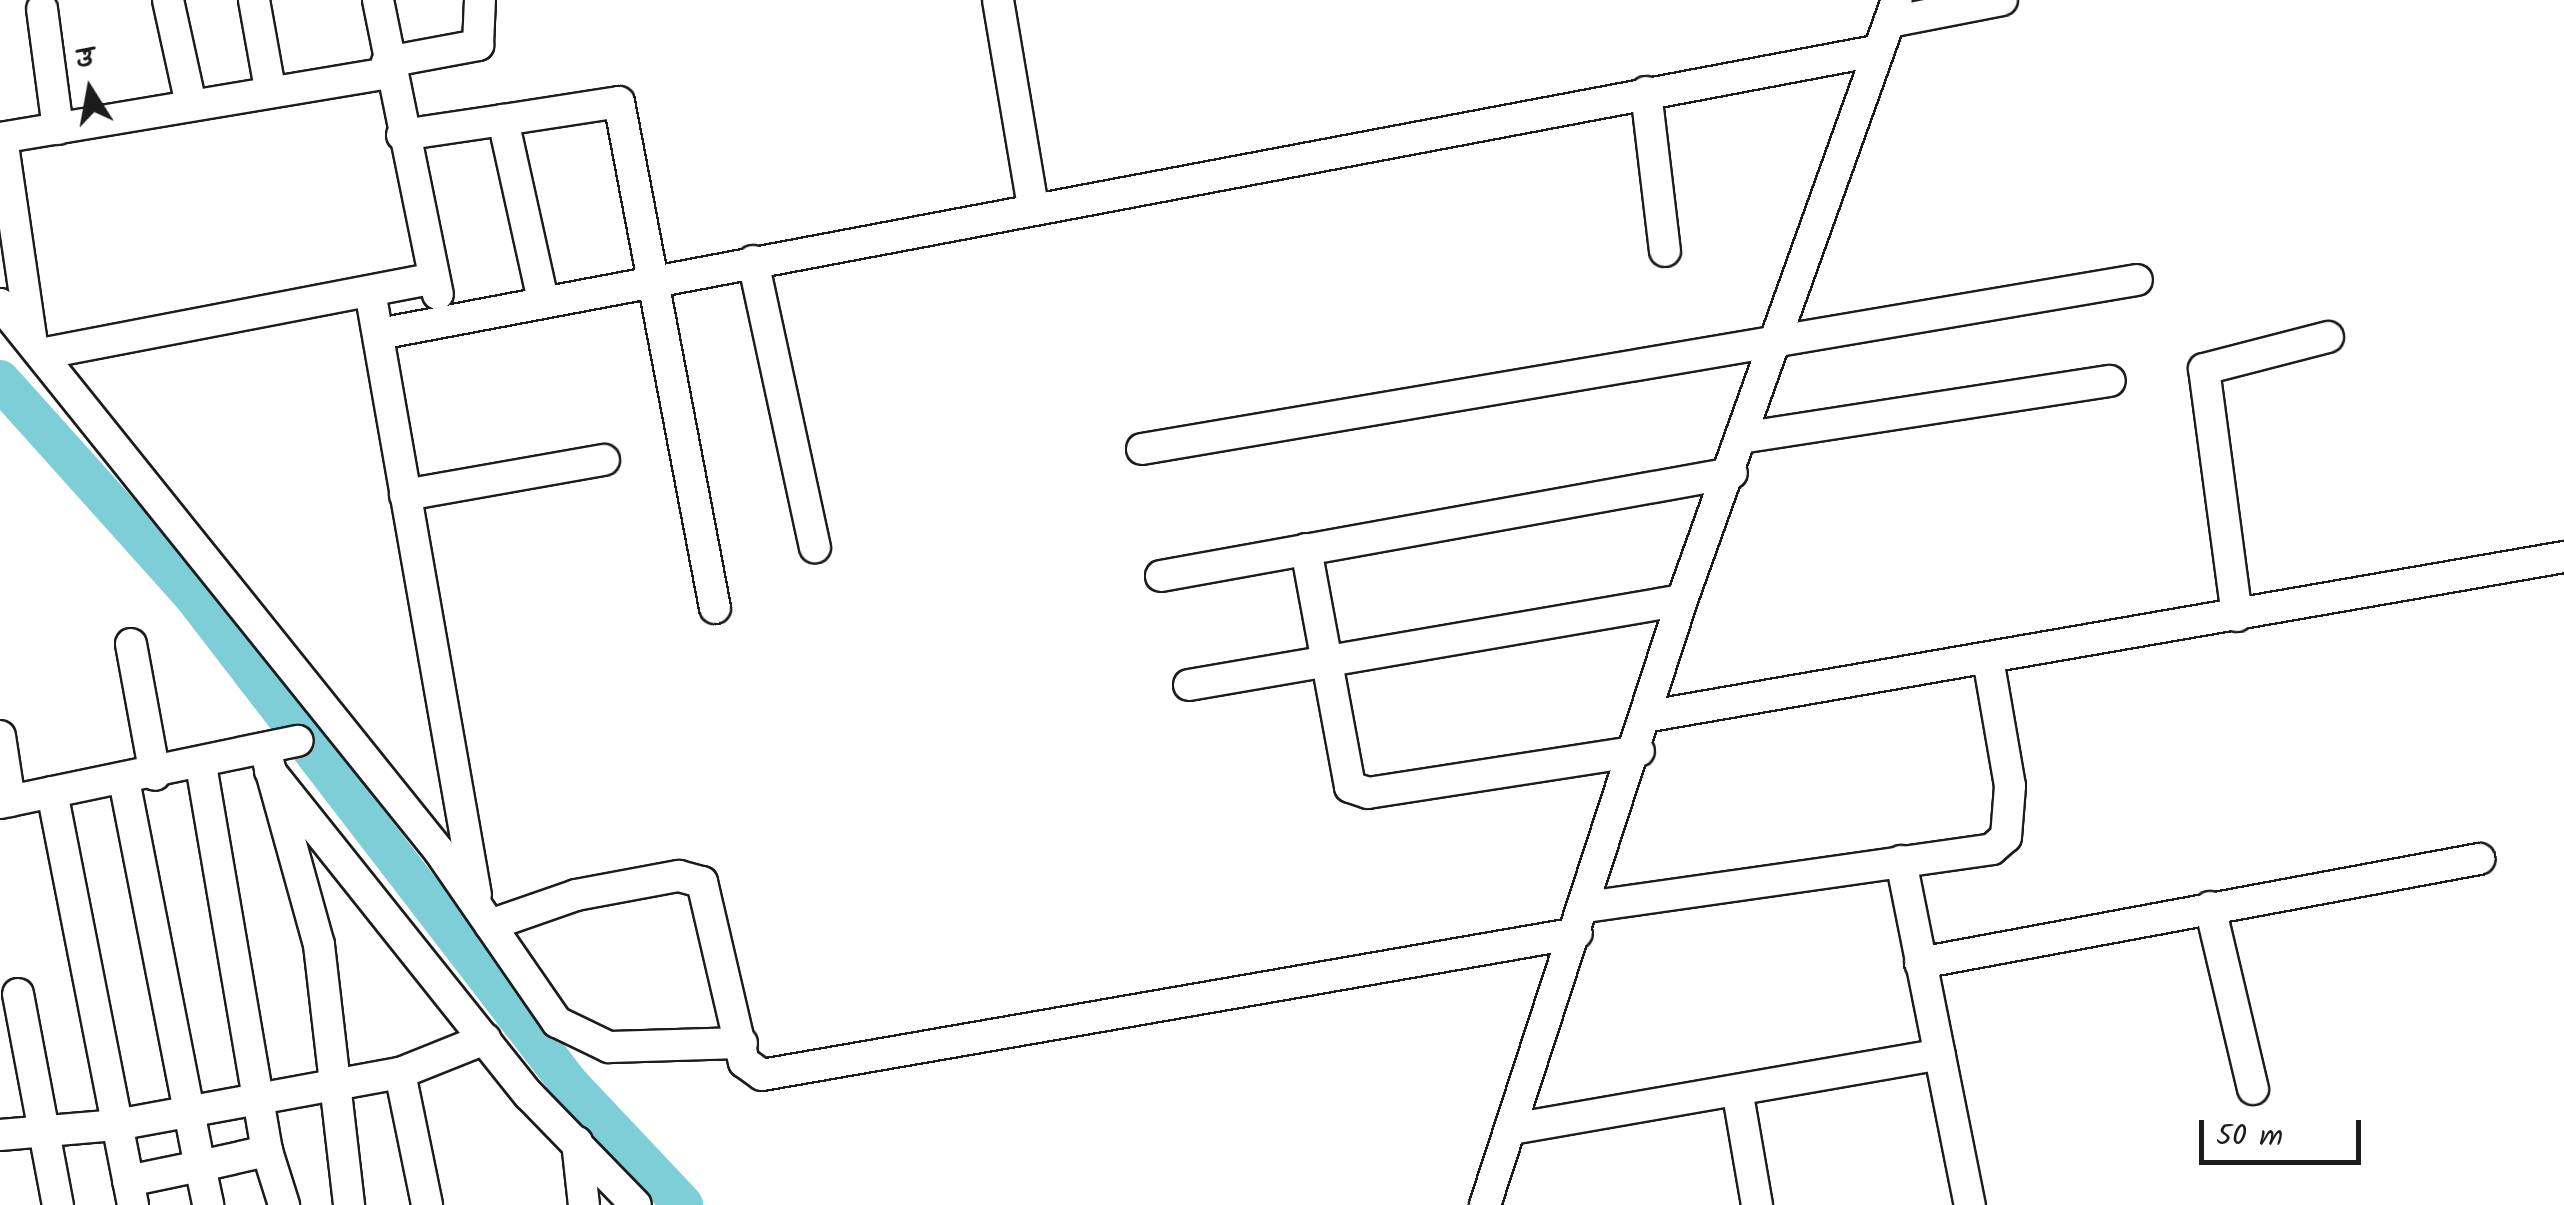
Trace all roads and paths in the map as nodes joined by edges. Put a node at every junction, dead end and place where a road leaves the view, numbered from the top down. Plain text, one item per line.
1 (168, 0) edge
2 (254, 0) edge
3 (378, 0) edge
4 (480, 0) edge
5 (998, 0) edge
6 (2002, 0) edge
7 (42, 9) dead end
8 (1894, 11) edge
9 (1876, 50) junction
10 (388, 68) junction
11 (270, 89) junction
12 (1646, 92) junction
13 (192, 106) junction
14 (503, 120) junction
15 (58, 129) junction
16 (402, 135) junction
17 (1, 138) edge
18 (1033, 206) junction
19 (1664, 250) dead end
20 (753, 261) junction
21 (434, 278) junction
22 (653, 280) junction
23 (2137, 280) dead end
24 (370, 291) junction
25 (543, 301) junction
26 (445, 321) junction
27 (18, 328) edge
28 (379, 334) junction
29 (1779, 336) junction
30 (2328, 337) dead end
31 (2110, 381) dead end
32 (1747, 437) junction
33 (1142, 450) dead end
34 (604, 460) dead end
35 (1732, 473) junction
36 (405, 496) junction
37 (816, 547) dead end
38 (1306, 549) junction
39 (2564, 556) edge
40 (1161, 576) dead end
41 (1682, 600) junction
42 (716, 608) dead end
43 (2237, 616) junction
44 (131, 644) dead end
45 (1988, 659) junction
46 (1322, 662) junction
47 (1189, 685) dead end
48 (1650, 716) junction
49 (0, 736) edge
50 (298, 741) dead end
51 (1638, 751) junction
52 (267, 760) junction
53 (202, 765) junction
54 (155, 775) junction
55 (124, 780) junction
56 (52, 792) junction
57 (5, 802) edge
58 (2479, 859) dead end
59 (1901, 861) junction
60 (2210, 907) junction
61 (484, 917) junction
62 (1581, 920) junction
63 (1920, 963) junction
64 (18, 994) dead end
65 (485, 1039) junction
66 (742, 1043) junction
67 (1940, 1054) junction
68 (400, 1073) junction
69 (340, 1081) junction
70 (2253, 1089) dead end
71 (255, 1095) junction
72 (1738, 1096) junction
73 (186, 1109) junction
74 (116, 1126) junction
75 (1518, 1128) junction
76 (46, 1134) junction
77 (0, 1135) edge
78 (577, 1142) junction
79 (267, 1151) junction
80 (200, 1166) junction
81 (130, 1193) edge
82 (58, 1205) edge
83 (208, 1205) edge
84 (284, 1205) edge
85 (348, 1205) edge
86 (427, 1205) edge
87 (584, 1205) edge
88 (636, 1205) edge
89 (1485, 1205) edge
90 (1757, 1205) edge
91 (1970, 1205) edge

1 - 13 street
2 - 11 street
3 - 10 street
4 - 10 street
5 - 18 street
6 - 8 street
7 - 15 street
8 - 9 street
9 - 12 street
9 - 29 street
10 - 11 street
10 - 16 street
11 - 13 street
12 - 18 street
12 - 19 street
13 - 15 street
14 - 16 street
14 - 22 street
14 - 25 street
15 - 17 street
16 - 21 street
17 - 27 street
18 - 20 street
20 - 22 street
20 - 37 street
21 - 24 street
21 - 26 street
22 - 25 street
22 - 42 street
23 - 29 street
24 - 27 street
24 - 28 street
25 - 26 street
26 - 28 street
27 - 61 street
28 - 36 street
29 - 32 street
29 - 33 street
30 - 43 street
31 - 32 street
32 - 35 street
34 - 36 street
35 - 38 street
35 - 41 street
36 - 61 street
38 - 40 street
38 - 46 street
39 - 43 street
41 - 46 street
41 - 48 street
43 - 45 street
44 - 54 street
45 - 48 street
45 - 59 street
46 - 47 street
46 - 51 street
48 - 51 street
49 - 57 street
50 - 52 street
51 - 62 street
52 - 53 street
52 - 65 street
52 - 69 street
53 - 54 street
53 - 71 street
54 - 55 street
55 - 56 street
55 - 73 street
56 - 57 street
56 - 74 street
58 - 60 street
59 - 62 street
59 - 63 street
60 - 63 street
60 - 70 street
61 - 66 street
61 - 66 street
62 - 66 street
62 - 75 street
63 - 67 street
64 - 76 street
65 - 68 street
65 - 78 street
67 - 72 street
67 - 91 street
68 - 69 street
68 - 86 street
69 - 71 street
69 - 85 street
71 - 73 street
71 - 79 street
72 - 75 street
72 - 90 street
73 - 74 street
73 - 80 street
74 - 76 street
74 - 81 street
75 - 89 street
76 - 77 street
76 - 82 street
78 - 87 street
78 - 88 street
79 - 80 street
79 - 84 street
80 - 81 street
80 - 83 street

